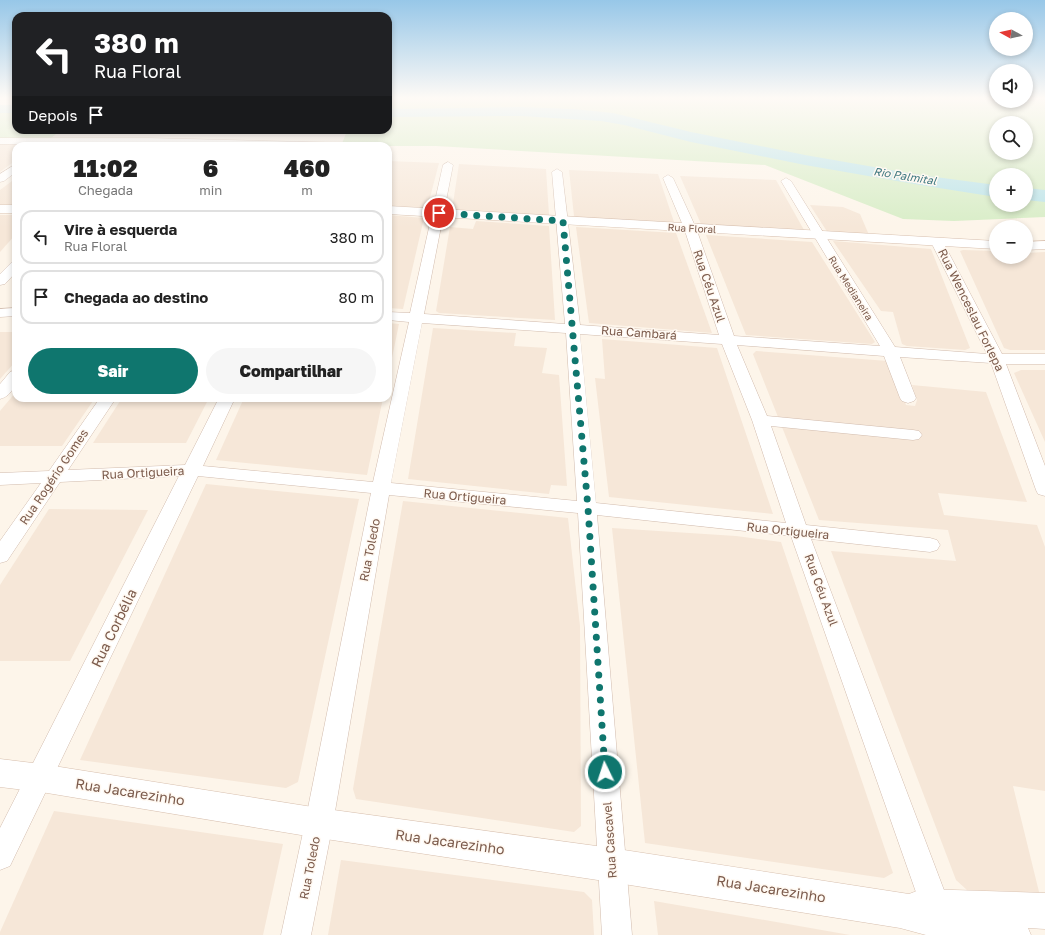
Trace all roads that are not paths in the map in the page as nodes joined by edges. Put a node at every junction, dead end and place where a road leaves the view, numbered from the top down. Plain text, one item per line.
1 (0, 141) edge
2 (24, 142) edge
3 (448, 166) dead end
4 (12, 170) edge
5 (557, 172) dead end
6 (668, 178) dead end
7 (0, 179) edge
8 (786, 181) dead end
9 (0, 209) edge
10 (12, 209) edge
11 (392, 210) edge
12 (439, 213) junction
13 (563, 221) junction
14 (690, 228) junction
15 (820, 236) junction
16 (937, 242) junction
17 (989, 245) edge
18 (1045, 245) edge
19 (1033, 246) edge
20 (12, 269) edge
21 (0, 281) edge
22 (12, 312) edge
23 (0, 313) edge
24 (392, 316) edge
25 (416, 318) junction
26 (573, 328) junction
27 (728, 340) junction
28 (890, 351) junction
29 (997, 359) junction
30 (1045, 359) edge
31 (12, 380) edge
32 (0, 394) edge
33 (908, 398) dead end
34 (105, 402) edge
35 (225, 402) edge
36 (760, 420) junction
37 (912, 435) dead end
38 (191, 470) junction
39 (54, 477) junction
40 (0, 479) edge
41 (381, 489) junction
42 (1045, 490) edge
43 (588, 508) junction
44 (800, 532) junction
45 (930, 545) dead end
46 (0, 556) edge
47 (0, 773) edge
48 (41, 778) junction
49 (319, 823) junction
50 (0, 857) edge
51 (611, 864) junction
52 (1045, 911) edge
53 (941, 921) edge
54 (296, 935) edge
55 (617, 935) edge
56 (1012, 935) edge

1 - 2 street
3 - 12 street, Rua Toledo
4 - 7 street
5 - 13 street, Rua Cascavel
6 - 14 street, Rua Céu Azul
8 - 15 street, Rua Medianeira
9 - 10 street
11 - 12 street, Rua Floral
12 - 13 street, Rua Floral
12 - 25 street, Rua Toledo
13 - 14 street, Rua Floral
13 - 26 street, Rua Cascavel
14 - 15 street, Rua Floral
14 - 27 street, Rua Céu Azul
15 - 16 street, Rua Floral
15 - 28 street, Rua Medianeira
16 - 17 street, Rua Floral
16 - 29 street, Rua Wenceslau Forlepa
18 - 19 street
20 - 21 street
22 - 23 street
24 - 25 street, Rua Cambará
25 - 26 street, Rua Cambará
25 - 41 street, Rua Toledo
26 - 27 street, Rua Cambará
26 - 43 street, Rua Cascavel
27 - 28 street, Rua Cambará
27 - 36 street, Rua Céu Azul
28 - 29 street, Rua Cambará
28 - 33 street, Rua Medianeira
29 - 30 street, Rua Cambará
29 - 42 street, Rua Wenceslau Forlepa
31 - 32 street
34 - 39 street, Rua Rogério Gomes
35 - 38 street, Rua Corbélia
36 - 37 street
36 - 44 street, Rua Céu Azul
38 - 39 street, Rua Ortigueira
38 - 41 street, Rua Ortigueira
38 - 48 street, Rua Corbélia
39 - 40 street, Rua Ortigueira
39 - 46 street, Rua Rogério Gomes
41 - 43 street, Rua Ortigueira
41 - 49 street, Rua Toledo
43 - 44 street, Rua Ortigueira
43 - 51 street, Rua Cascavel
44 - 45 street, Rua Ortigueira
44 - 53 street, Rua Céu Azul
47 - 48 street, Rua Jacarezinho
48 - 49 street, Rua Jacarezinho
48 - 50 street, Rua Corbélia
49 - 51 street, Rua Jacarezinho
49 - 54 street, Rua Toledo
51 - 53 street, Rua Jacarezinho
51 - 55 street, Rua Cascavel
52 - 53 street, Rua Jacarezinho
53 - 56 street, Rua Jacarezinho

